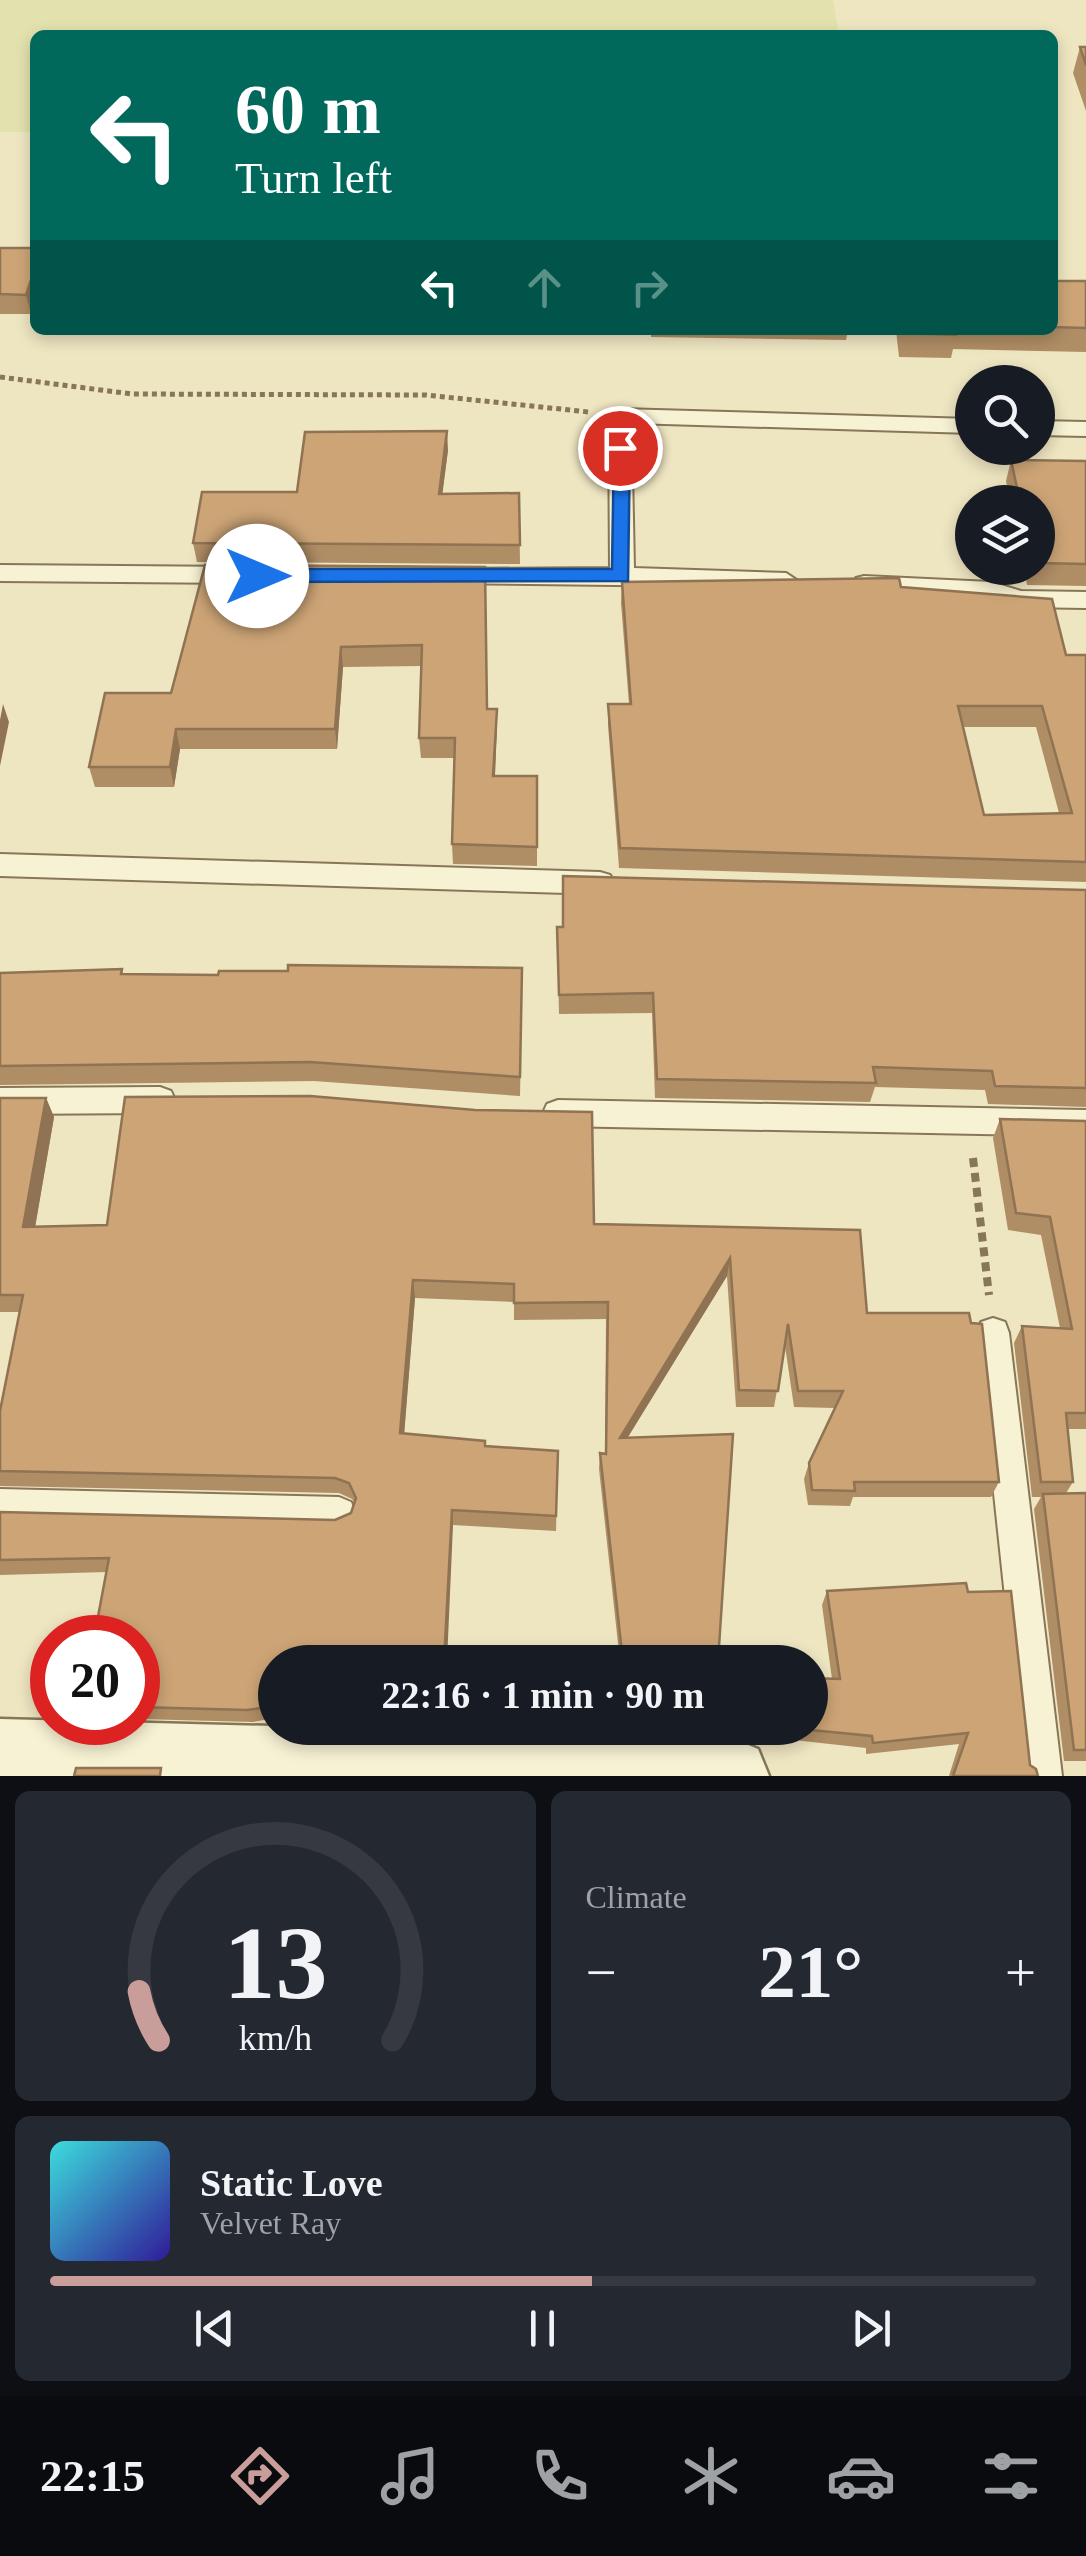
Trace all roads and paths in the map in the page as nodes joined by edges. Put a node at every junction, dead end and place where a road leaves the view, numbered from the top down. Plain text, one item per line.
1 (0, 377) edge
2 (620, 416) junction
3 (955, 426) edge
4 (1055, 428) edge
5 (1086, 429) edge
6 (0, 573) edge
7 (268, 576) edge
8 (622, 576) junction
9 (421, 577) edge
10 (809, 582) edge
11 (846, 583) edge
12 (1086, 600) edge
13 (0, 866) edge
14 (632, 884) edge
15 (196, 1100) edge
16 (0, 1101) edge
17 (535, 1113) edge
18 (969, 1117) junction
19 (1086, 1123) edge
20 (993, 1332) joint
21 (0, 1506) edge
22 (339, 1514) edge
23 (0, 1757) edge
24 (731, 1776) edge
25 (1043, 1776) edge

1 - 2 path
2 - 3 lane
2 - 8 lane
4 - 5 lane
6 - 7 lane
8 - 9 lane
8 - 10 lane
11 - 12 lane
13 - 14 lane
15 - 16 lane
17 - 18 lane
18 - 19 lane
18 - 20 path
20 - 25 lane
21 - 22 lane
23 - 24 street

